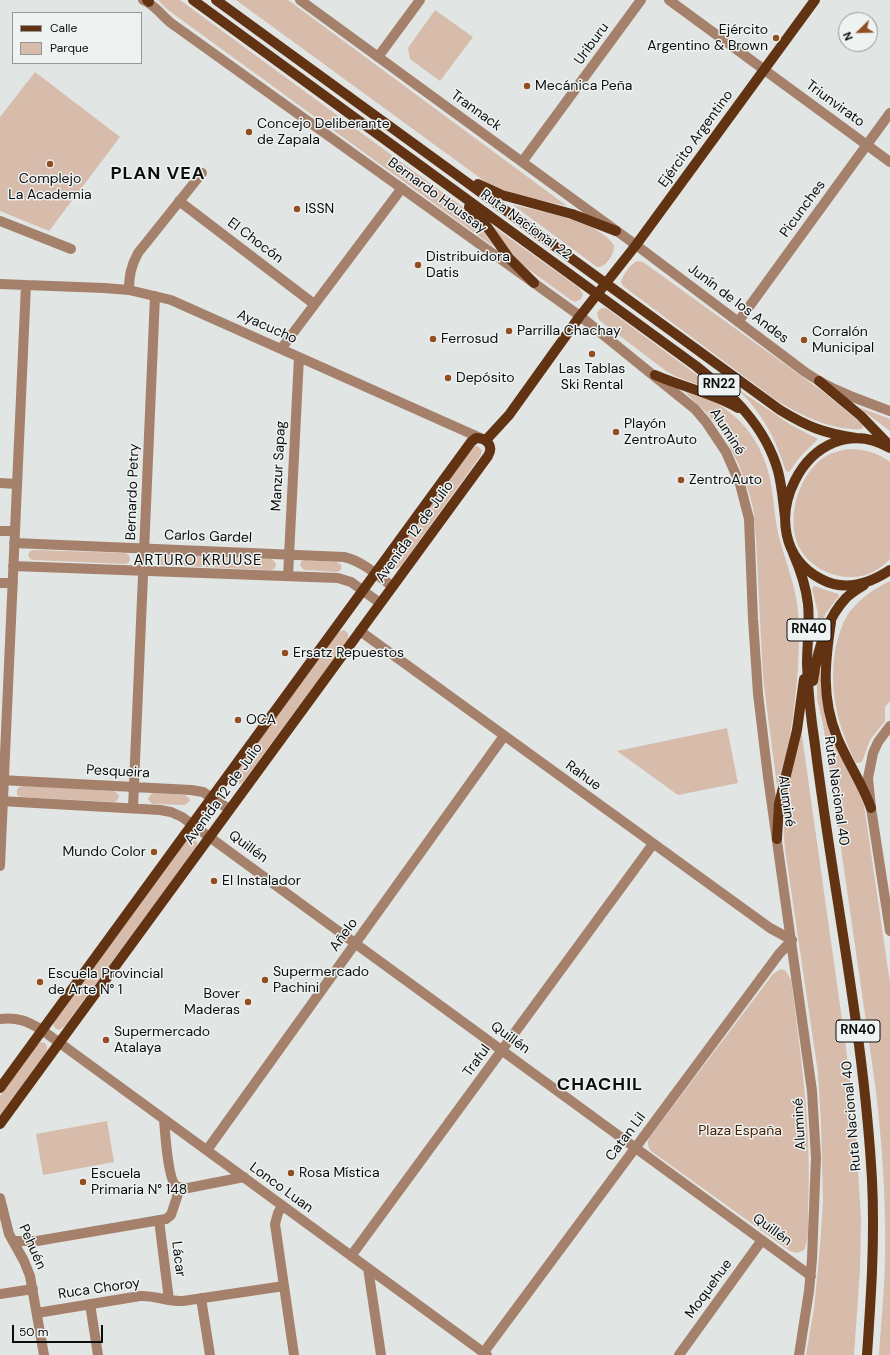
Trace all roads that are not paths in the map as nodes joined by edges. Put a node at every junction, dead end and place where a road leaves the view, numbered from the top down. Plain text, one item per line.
1 (193, 0) edge
2 (216, 0) edge
3 (300, 0) edge
4 (420, 0) edge
5 (641, 0) edge
6 (669, 0) edge
7 (815, 0) edge
8 (146, 1) edge
9 (378, 57) junction
10 (764, 69) junction
11 (890, 113) edge
12 (867, 145) junction
13 (522, 162) junction
14 (890, 162) edge
15 (202, 173) dead end
16 (455, 173) junction
17 (402, 188) junction
18 (454, 190) junction
19 (179, 201) junction
20 (0, 221) edge
21 (616, 230) junction
22 (636, 245) junction
23 (71, 249) dead end
24 (534, 283) junction
25 (606, 283) junction
26 (0, 284) edge
27 (26, 285) junction
28 (129, 290) junction
29 (597, 294) junction
30 (155, 296) junction
31 (314, 304) junction
32 (580, 316) junction
33 (738, 322) junction
34 (281, 349) junction
35 (299, 357) junction
36 (655, 376) junction
37 (819, 381) junction
38 (890, 411) edge
39 (748, 414) junction
40 (856, 438) junction
41 (486, 440) junction
42 (890, 448) edge
43 (0, 483) edge
44 (17, 484) junction
45 (785, 517) junction
46 (0, 531) edge
47 (15, 531) junction
48 (14, 543) junction
49 (144, 548) junction
50 (793, 553) junction
51 (289, 554) junction
52 (13, 566) junction
53 (143, 571) junction
54 (890, 571) edge
55 (375, 574) junction
56 (288, 576) junction
57 (868, 582) junction
58 (0, 583) edge
59 (13, 583) junction
60 (392, 586) junction
61 (363, 591) junction
62 (380, 603) junction
63 (831, 622) junction
64 (360, 631) junction
65 (808, 645) junction
66 (811, 709) junction
67 (890, 726) edge
68 (504, 736) junction
69 (2, 780) edge
70 (134, 787) junction
71 (212, 798) junction
72 (1, 801) edge
73 (133, 808) junction
74 (871, 808) junction
75 (230, 809) junction
76 (192, 824) junction
77 (1, 827) edge
78 (210, 836) junction
79 (777, 839) junction
80 (653, 844) junction
81 (0, 866) edge
82 (890, 931) edge
83 (792, 940) junction
84 (355, 943) junction
85 (0, 1018) edge
86 (42, 1030) junction
87 (59, 1043) junction
88 (502, 1050) junction
89 (0, 1088) edge
90 (164, 1119) junction
91 (0, 1124) edge
92 (636, 1147) junction
93 (207, 1150) junction
94 (244, 1177) junction
95 (180, 1188) junction
96 (0, 1198) edge
97 (282, 1206) junction
98 (159, 1220) junction
99 (762, 1240) junction
100 (13, 1241) junction
101 (351, 1256) junction
102 (368, 1268) junction
103 (811, 1276) junction
104 (284, 1286) junction
105 (33, 1289) junction
106 (0, 1294) edge
107 (201, 1298) junction
108 (170, 1300) junction
109 (90, 1304) junction
110 (37, 1313) junction
111 (481, 1353) edge
112 (44, 1355) edge
113 (98, 1355) edge
114 (210, 1355) edge
115 (294, 1355) edge
116 (381, 1355) edge
117 (679, 1355) edge
118 (799, 1355) edge
119 (867, 1355) edge

1 - 18 main road, Ruta Nacional 22 / RN22
2 - 16 main road, Ruta Nacional 22 / RN22
3 - 9 street, Trannack
4 - 9 street
5 - 13 street, Uriburu
6 - 10 street, Triunvirato
7 - 10 main road, Ejército Argentino
8 - 17 street, Bernardo Houssay
9 - 13 street, Trannack
10 - 12 street, Triunvirato
10 - 22 main road, Ejército Argentino
11 - 12 street, Picunches
12 - 14 street, Triunvirato
12 - 33 street, Picunches
13 - 21 street, Trannack
15 - 19 street
16 - 21 main road
16 - 25 main road, Ruta Nacional 22 / RN22
17 - 24 street, Bernardo Houssay
17 - 31 street
18 - 24 main road
18 - 29 main road, Ruta Nacional 22 / RN22
19 - 28 street
19 - 31 street, El Chocón
20 - 23 street
21 - 22 street, Trannack
22 - 25 main road, Ejército Argentino
22 - 33 street, Junín de los Andes
24 - 32 street, Bernardo Houssay
25 - 29 main road, Ejército Argentino
25 - 40 main road, Ruta Nacional 22 / RN22
26 - 27 street, Ayacucho
27 - 28 street, Ayacucho
27 - 44 street
28 - 30 street, Ayacucho
29 - 32 main road
29 - 39 main road, Ruta Nacional 22 / RN22
30 - 34 street, Ayacucho
30 - 49 street, Bernardo Petry
31 - 34 street
32 - 36 street, Aluminé
32 - 41 main road
33 - 37 street, Junín de los Andes
34 - 35 street, Ayacucho
35 - 41 street, Ayacucho
35 - 51 street, Manzur Sapag
36 - 39 main road
36 - 79 street, Aluminé
37 - 38 street, Junín de los Andes
37 - 42 main road
39 - 45 main road, Ruta Nacional 22 / RN22
40 - 42 main road, RN40
40 - 45 main road, RN40
41 - 55 main road, Avenida 12 de Julio
41 - 60 main road, Avenida 12 de Julio
43 - 44 street
44 - 47 street
45 - 50 main road, RN40
46 - 47 street
47 - 48 street
48 - 49 street, Carlos Gardel
48 - 52 street
49 - 51 street, Carlos Gardel
49 - 53 street, Bernardo Petry
50 - 57 main road, RN40
50 - 65 main road, Ruta Nacional 40 / RN40
51 - 55 street, Carlos Gardel
51 - 56 street, Manzur Sapag
52 - 53 street
52 - 59 street
53 - 56 street
53 - 70 street, Bernardo Petry
54 - 57 main road, RN40
55 - 60 street, Carlos Gardel
55 - 61 main road, Avenida 12 de Julio
56 - 61 street
57 - 63 main road, Ruta Nacional 40 / RN40
58 - 59 street
59 - 69 street
60 - 62 main road, Avenida 12 de Julio
61 - 62 street
61 - 71 main road, Avenida 12 de Julio
62 - 64 main road, Avenida 12 de Julio
63 - 66 main road, Ruta Nacional 40 / RN40
63 - 74 main road
64 - 68 street, Rahue
64 - 75 main road, Avenida 12 de Julio
65 - 66 main road, Ruta Nacional 40 / RN40
65 - 79 main road
66 - 119 main road, Ruta Nacional 40 / RN40
67 - 74 street
68 - 80 street, Rahue
68 - 84 street, Añelo
69 - 70 street, Pesqueira
69 - 72 street
70 - 71 street, Pesqueira
70 - 73 street, Bernardo Petry
71 - 75 street, Pesqueira
71 - 76 main road, Avenida 12 de Julio
72 - 73 street
72 - 77 street
73 - 76 street
74 - 82 street
75 - 78 main road, Avenida 12 de Julio
76 - 78 street, Quillén
76 - 86 main road, Avenida 12 de Julio
77 - 81 street
78 - 84 street, Quillén
78 - 87 main road, Avenida 12 de Julio
79 - 83 street, Aluminé
80 - 83 street, Rahue
80 - 88 street, Traful
83 - 92 street, Catan Lil
83 - 103 street, Aluminé
84 - 88 street, Quillén
84 - 93 street, Añelo
85 - 86 street, Lonco Luan
86 - 87 street, Lonco Luan
86 - 89 main road, Avenida 12 de Julio
87 - 90 street, Lonco Luan
87 - 91 main road, Avenida 12 de Julio
88 - 92 street, Quillén
88 - 101 street, Traful
90 - 93 street, Lonco Luan
90 - 95 street
92 - 99 street, Quillén
92 - 111 street, Catan Lil
93 - 94 street, Lonco Luan
94 - 95 street
94 - 97 street, Lonco Luan
95 - 98 street
96 - 100 street, Pehuén
97 - 101 street, Lonco Luan
97 - 104 street
98 - 100 street
98 - 108 street, Lácar
99 - 103 street, Quillén
99 - 117 street, Moquehue
100 - 105 street, Pehuén
101 - 102 street, Lonco Luan
102 - 111 street, Lonco Luan
102 - 116 street
103 - 118 street, Aluminé
104 - 107 street, Ruca Choroy
104 - 115 street
105 - 106 street
105 - 110 street, Pehuén
107 - 108 street, Ruca Choroy
107 - 114 street
108 - 109 street, Ruca Choroy
109 - 110 street, Ruca Choroy
109 - 113 street
110 - 112 street, Pehuén

